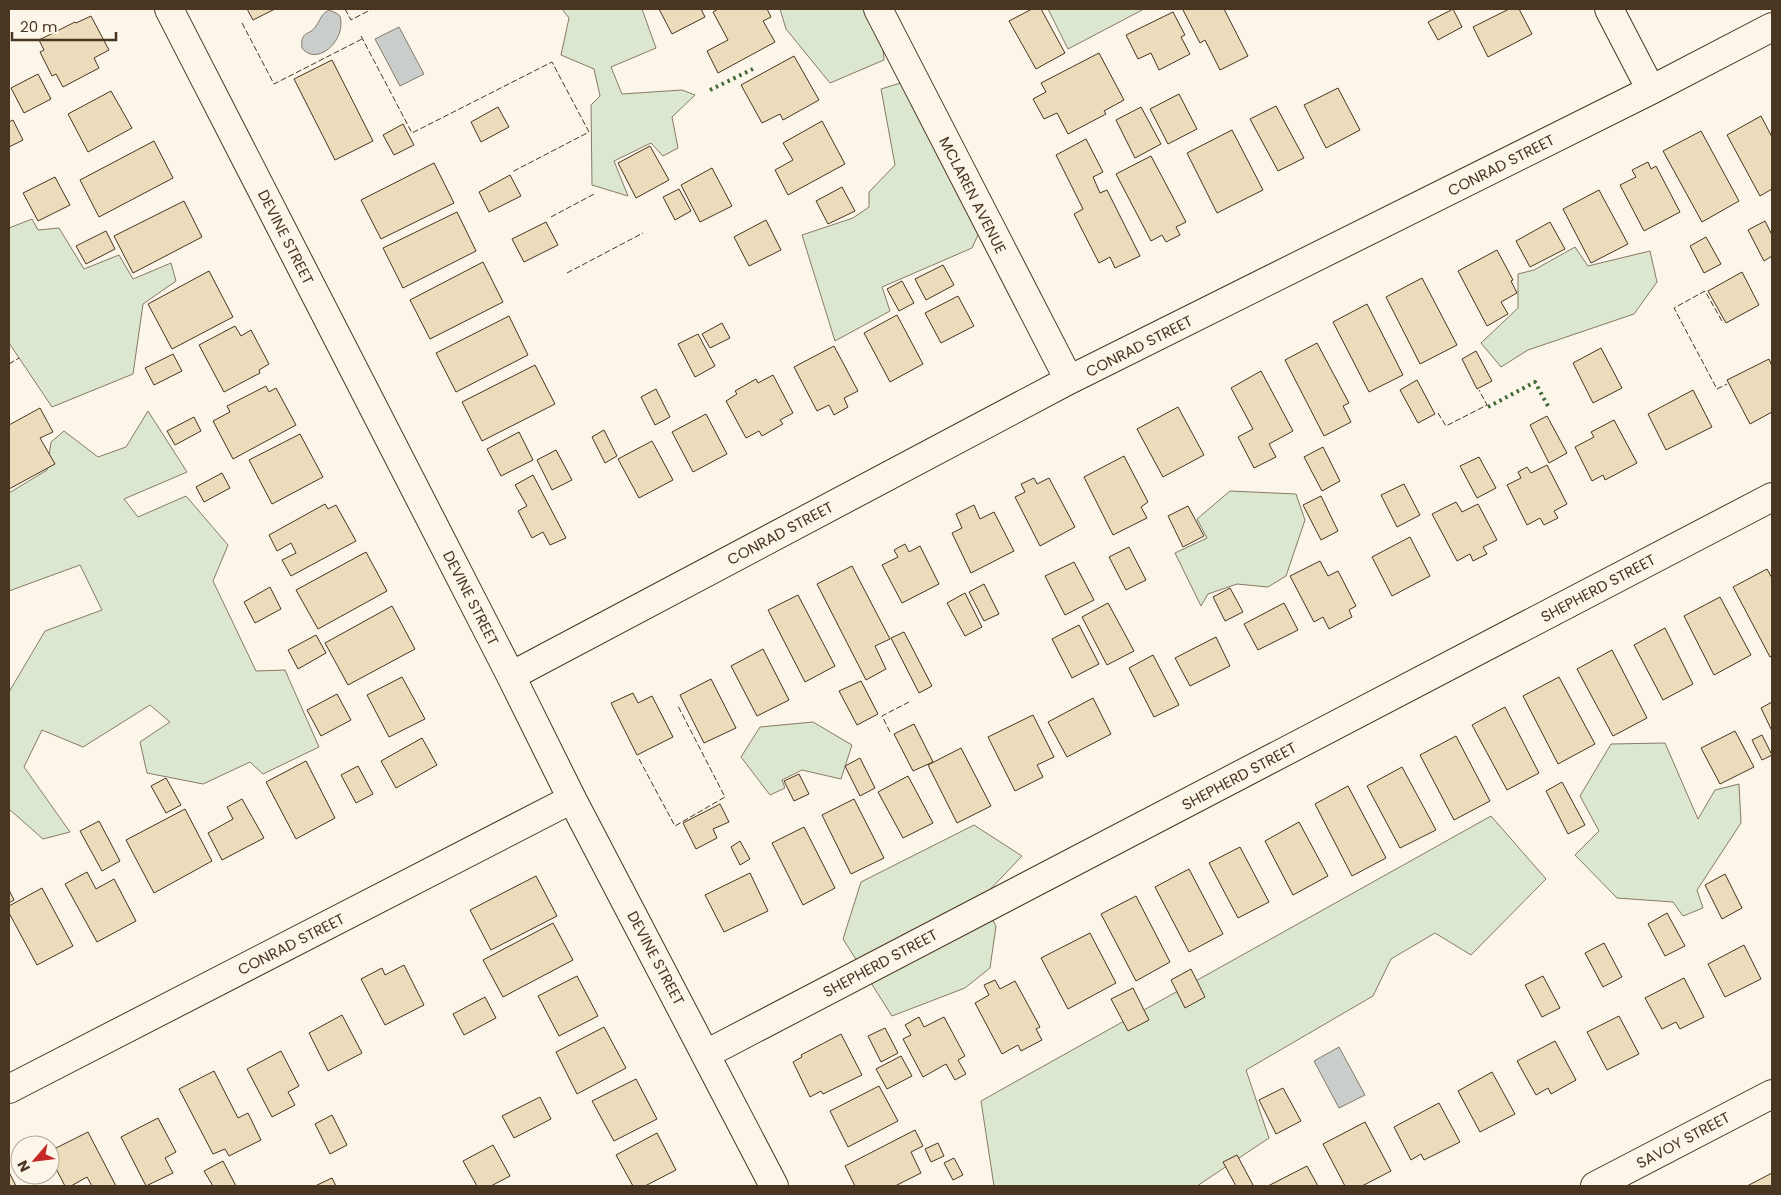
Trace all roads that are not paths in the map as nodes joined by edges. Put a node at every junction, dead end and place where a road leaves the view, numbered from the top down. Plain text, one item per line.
1 (169, 9) edge
2 (878, 9) edge
3 (1609, 9) edge
4 (1772, 27) edge
5 (1651, 90) junction
6 (1069, 380) junction
7 (1772, 497) edge
8 (511, 676) junction
9 (572, 800) junction
10 (706, 1054) junction
11 (9, 1088) edge
12 (1772, 1094) edge
13 (774, 1186) edge
14 (1594, 1186) edge

1 - 8 street, DEVINE STREET
2 - 6 street, MCLAREN AVENUE
3 - 5 street
4 - 5 street, CONRAD STREET
5 - 6 street, CONRAD STREET
6 - 8 street, CONRAD STREET
7 - 10 street, SHEPHERD STREET
8 - 9 street, DEVINE STREET
9 - 10 street, DEVINE STREET
9 - 11 street, CONRAD STREET
10 - 13 street, DEVINE STREET
12 - 14 street, SAVOY STREET

